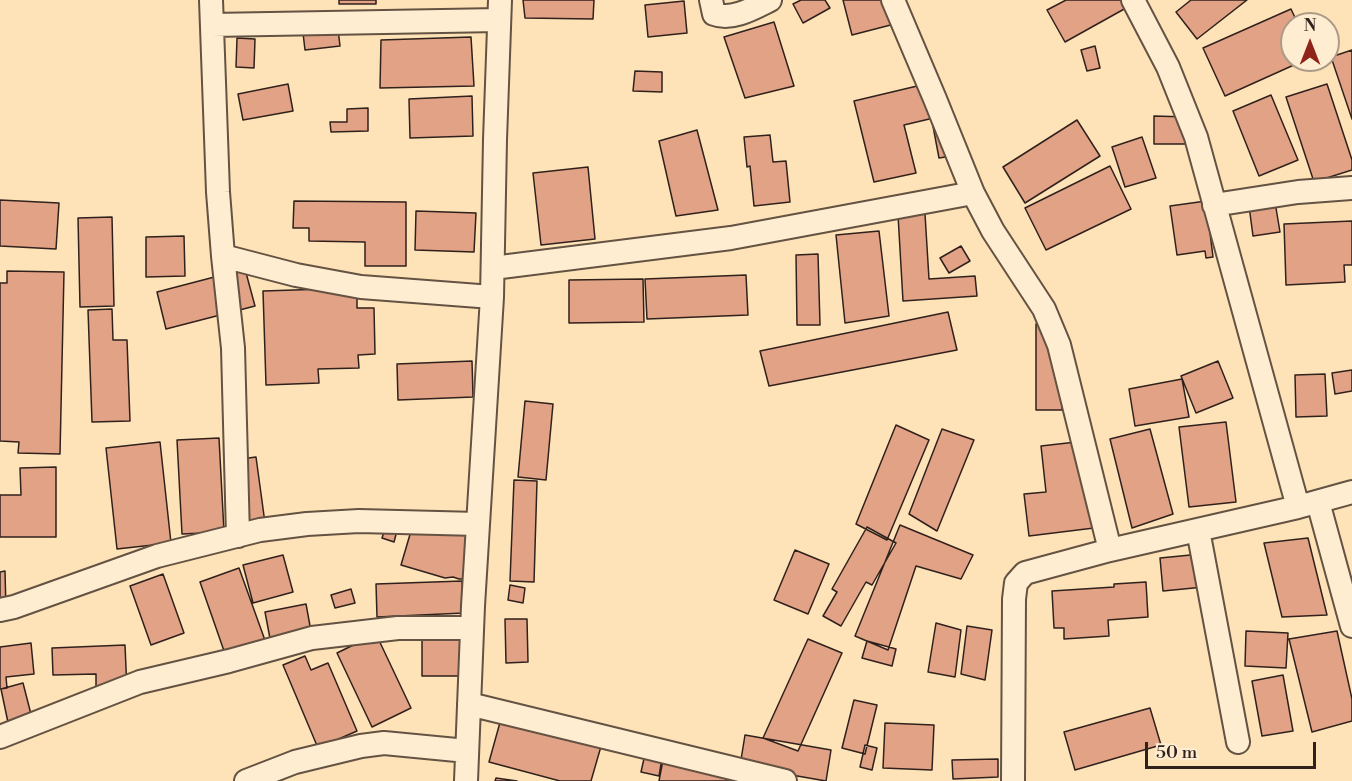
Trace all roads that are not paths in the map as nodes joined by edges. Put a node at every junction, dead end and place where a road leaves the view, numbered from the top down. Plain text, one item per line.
1 (211, 0) edge
2 (711, 0) edge
3 (770, 0) edge
4 (892, 0) edge
5 (1133, 0) edge
6 (499, 10) edge
7 (212, 25) junction
8 (1352, 188) edge
9 (973, 194) junction
10 (1214, 205) junction
11 (223, 256) junction
12 (493, 268) junction
13 (492, 297) junction
14 (1352, 492) edge
15 (1308, 505) junction
16 (478, 524) junction
17 (1198, 530) junction
18 (238, 536) junction
19 (1110, 550) junction
20 (0, 610) edge
21 (1352, 627) edge
22 (472, 628) junction
23 (469, 704) junction
24 (0, 737) edge
25 (1238, 742) dead end
26 (467, 752) junction
27 (246, 781) edge
28 (466, 781) edge
29 (785, 781) edge
30 (1013, 781) edge

1 - 7 street
2 - 3 street
4 - 9 street
5 - 10 street
6 - 7 street
6 - 12 street
7 - 11 street
8 - 10 street
9 - 12 street
9 - 19 street
10 - 15 street
11 - 13 street
11 - 18 street
12 - 13 street
13 - 16 street
14 - 15 street
15 - 17 street
15 - 21 street
16 - 18 street
16 - 22 street
17 - 19 street
17 - 25 street
18 - 20 street
19 - 30 street
22 - 23 street
22 - 24 street
23 - 26 street
23 - 29 street
26 - 27 street
26 - 28 street

